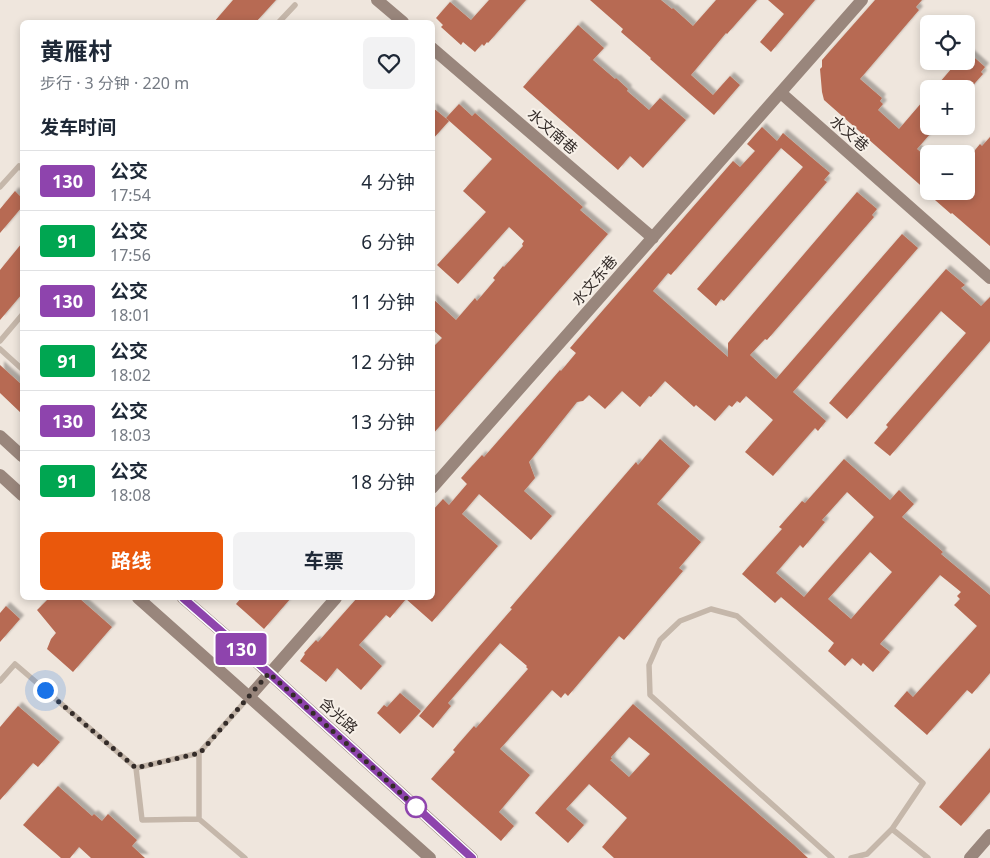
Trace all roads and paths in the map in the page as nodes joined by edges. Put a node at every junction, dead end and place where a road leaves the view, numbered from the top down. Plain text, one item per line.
1 (377, 0) edge
2 (862, 0) edge
3 (295, 5) dead end
4 (281, 20) edge
5 (401, 20) edge
6 (435, 51) edge
7 (781, 94) junction
8 (20, 167) edge
9 (0, 187) edge
10 (653, 238) junction
11 (990, 278) edge
12 (20, 317) edge
13 (0, 341) edge
14 (0, 349) edge
15 (20, 367) edge
16 (0, 436) edge
17 (20, 454) edge
18 (0, 475) edge
19 (435, 485) edge
20 (20, 493) edge
21 (140, 600) edge
22 (185, 600) edge
23 (334, 600) edge
24 (269, 673) junction
25 (0, 680) edge
26 (249, 697) junction
27 (200, 753) junction
28 (136, 768) junction
29 (199, 819) junction
30 (892, 829) junction
31 (990, 835) edge
32 (245, 858) edge
33 (430, 858) edge
34 (472, 858) edge
35 (832, 858) edge
36 (851, 858) edge
37 (928, 858) edge
38 (970, 858) edge

1 - 5 street
2 - 7 street
3 - 4 lane
6 - 10 street, 水文南巷
7 - 10 street, 水文东巷
7 - 11 street, 水文巷
8 - 9 lane
10 - 19 street, 水文东巷
12 - 13 lane
14 - 15 lane
16 - 17 street
18 - 20 street
21 - 26 street
22 - 24 street, 含光路
23 - 24 street
24 - 26 street
24 - 34 street, 含光路
25 - 28 lane
26 - 27 lane
26 - 33 street
27 - 28 lane
27 - 29 lane
28 - 29 lane
29 - 32 lane
30 - 35 lane
30 - 36 lane
30 - 37 lane
31 - 38 street

